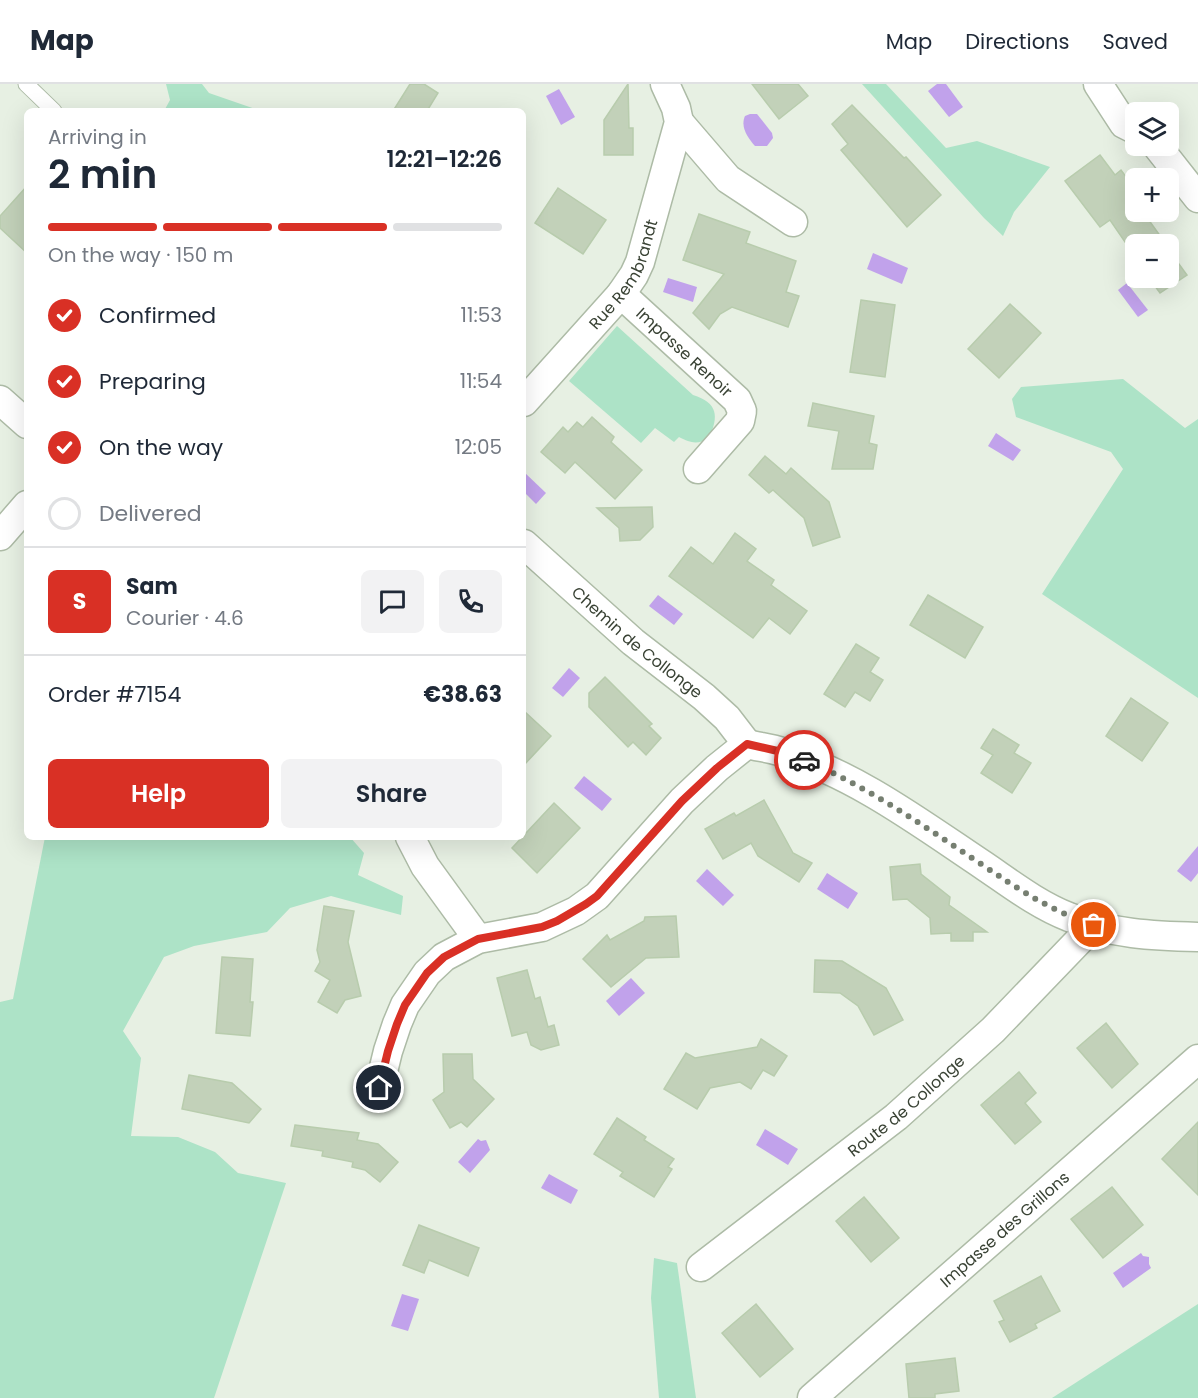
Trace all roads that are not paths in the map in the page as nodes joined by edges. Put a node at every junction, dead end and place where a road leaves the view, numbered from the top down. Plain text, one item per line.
1 (26, 84) edge
2 (665, 84) edge
3 (1098, 84) edge
4 (51, 108) edge
5 (679, 122) junction
6 (1125, 124) edge
7 (1165, 156) edge
8 (1198, 198) edge
9 (793, 222) dead end
10 (621, 294) junction
11 (0, 400) edge
12 (526, 400) edge
13 (24, 421) edge
14 (698, 469) dead end
15 (24, 508) edge
16 (0, 536) edge
17 (526, 546) edge
18 (747, 744) junction
19 (412, 840) edge
20 (1094, 925) junction
21 (1198, 937) edge
22 (478, 939) junction
23 (1198, 1059) edge
24 (379, 1088) dead end
25 (701, 1267) dead end
26 (812, 1398) edge

1 - 4 lane
2 - 5 street
3 - 6 street
5 - 9 street
5 - 10 street, Rue Rembrandt
7 - 8 street
10 - 12 street, Rue Rembrandt
10 - 14 street, Impasse Renoir
11 - 13 street
15 - 16 street
17 - 18 street, Chemin de Collonge
18 - 20 street
18 - 22 street
19 - 22 street
20 - 21 street
20 - 25 street, Route de Collonge
22 - 24 street
23 - 26 street, Impasse des Grillons

